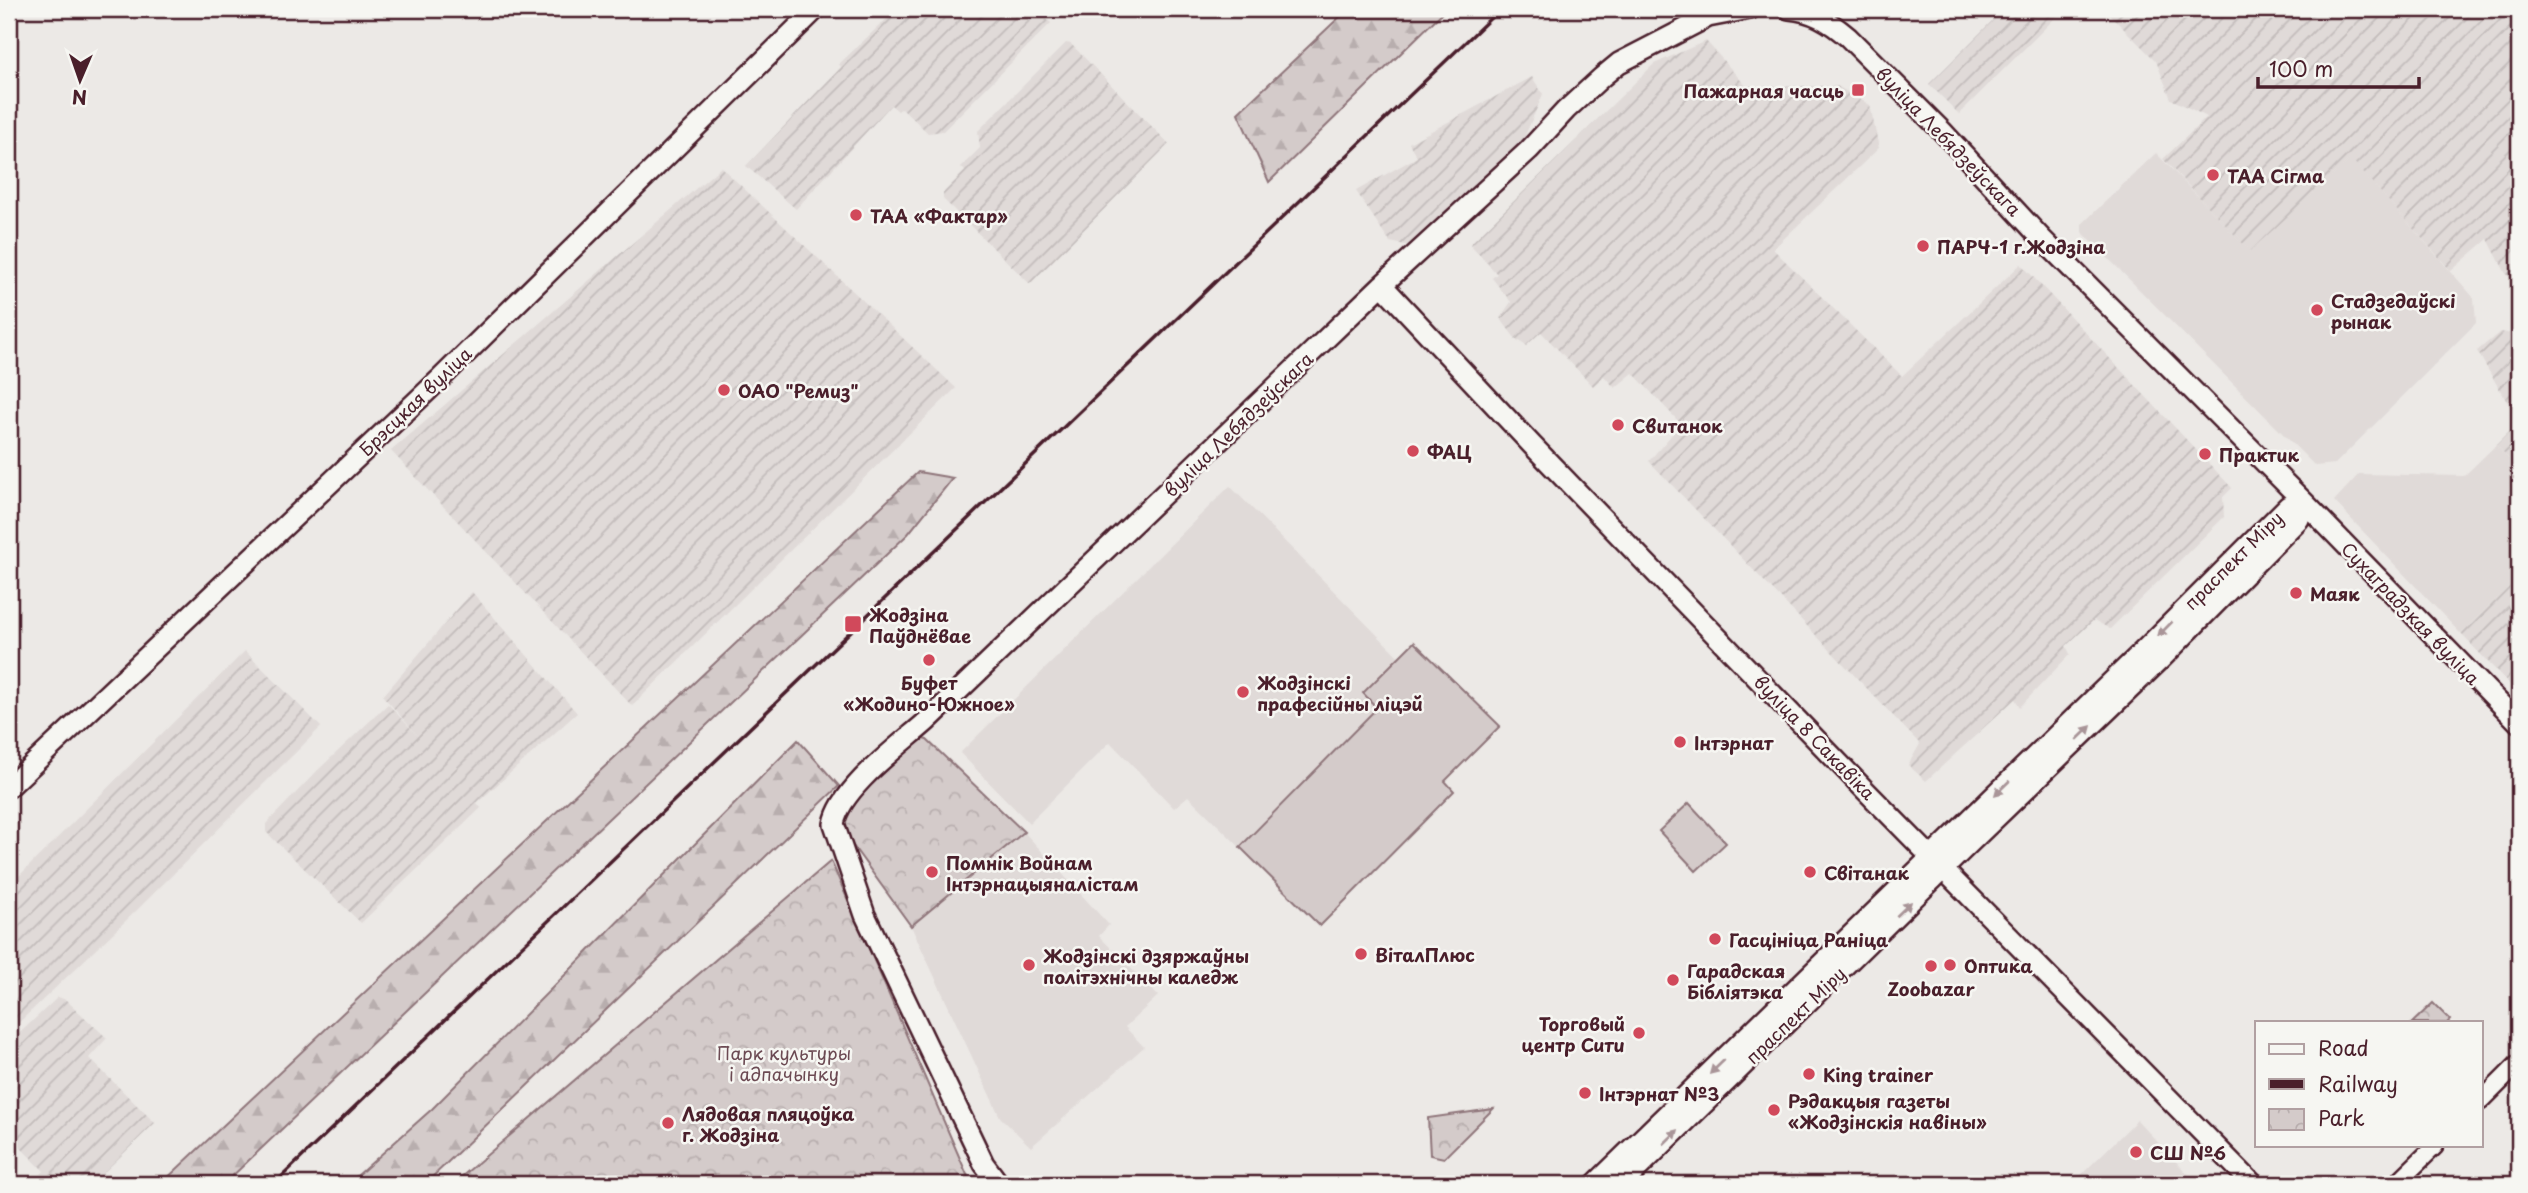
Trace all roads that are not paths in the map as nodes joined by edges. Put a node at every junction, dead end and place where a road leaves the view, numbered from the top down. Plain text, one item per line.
1 (816, 9) edge
2 (1750, 9) edge
3 (1788, 9) edge
4 (1382, 285) junction
5 (2304, 502) junction
6 (2519, 723) edge
7 (9, 787) edge
8 (1938, 864) junction
9 (1746, 1052) junction
10 (2519, 1063) edge
11 (2482, 1100) edge
12 (2433, 1148) edge
13 (999, 1184) edge
14 (1595, 1184) edge
15 (1622, 1184) edge
16 (2253, 1184) edge
17 (2396, 1184) edge

1 - 7 main road, Брэсцкая вуліца
2 - 4 main road, вуліца Лебядзеўскага
3 - 5 main road, вуліца Лебядзеўскага
4 - 8 main road, вуліца 8 Сакавіка
4 - 13 main road, вуліца Лебядзеўскага
5 - 6 main road, Сухаградзкая вуліца
5 - 8 main road, праспект Міру
8 - 9 main road, праспект Міру
8 - 16 main road, вуліца 8 Сакавіка
9 -> 14 main road, праспект Міру
15 -> 9 main road, праспект Міру
10 - 11 street
12 - 17 street

